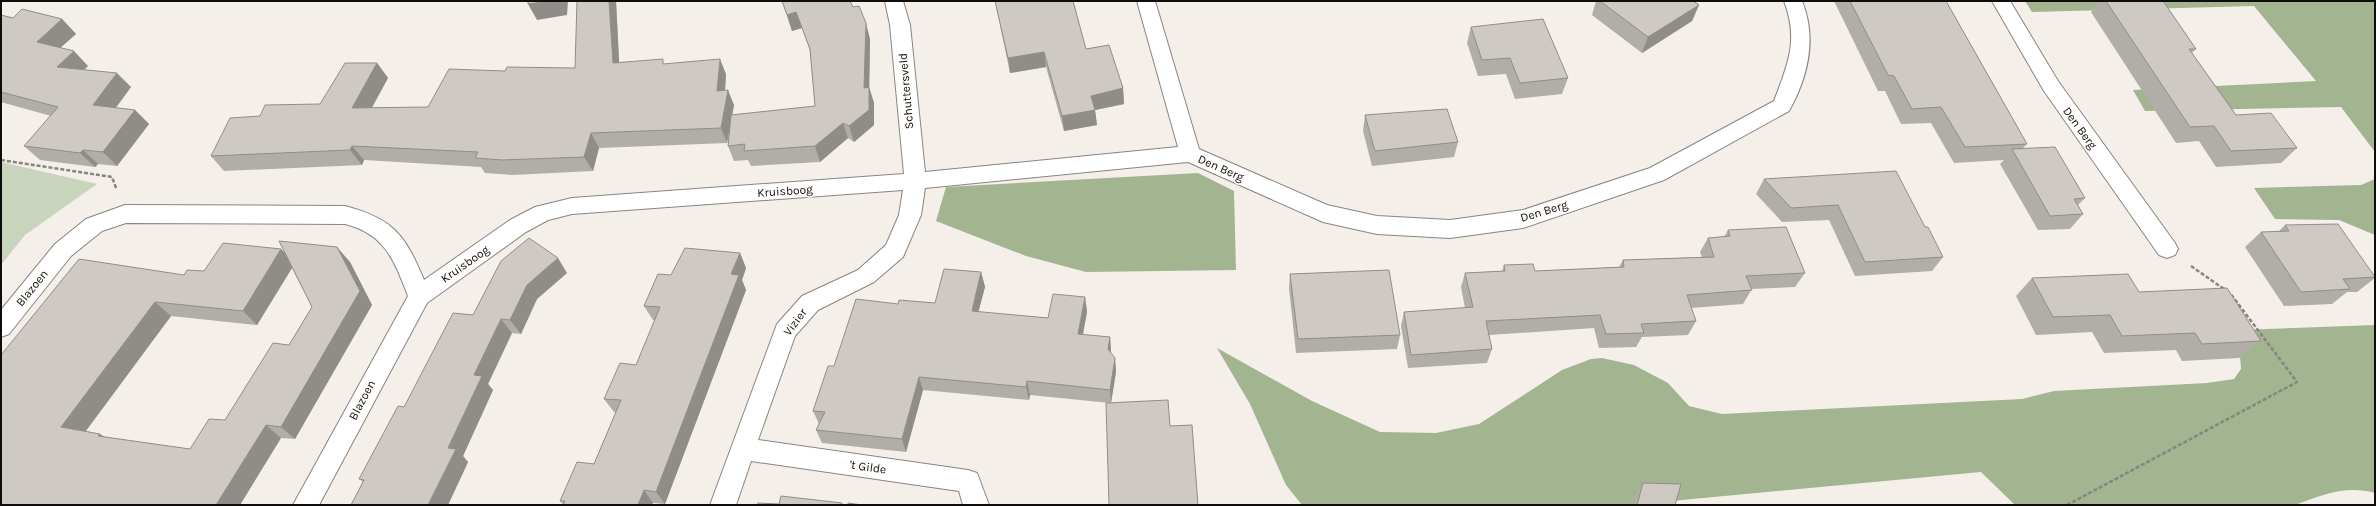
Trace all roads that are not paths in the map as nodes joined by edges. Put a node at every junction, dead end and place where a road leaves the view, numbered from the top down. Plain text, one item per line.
1 (894, 1) edge
2 (1146, 1) edge
3 (1793, 1) edge
4 (2001, 1) edge
5 (1190, 154) junction
6 (914, 181) junction
7 (2167, 249) road end
8 (419, 296) junction
9 (1, 327) edge
10 (743, 449) junction
11 (306, 505) edge
12 (723, 505) edge
13 (976, 505) edge

1 - 6 street, Schuttersveld
2 - 5 street, Den Berg
3 - 5 street, Den Berg
4 - 7 street, Den Berg
5 - 6 street, Den Berg
6 - 8 street, Kruisboog
6 - 10 street, Vizier
8 - 9 street, Blazoen
8 - 11 street, Blazoen
10 - 12 street, Vizier
10 - 13 street, 't Gilde

